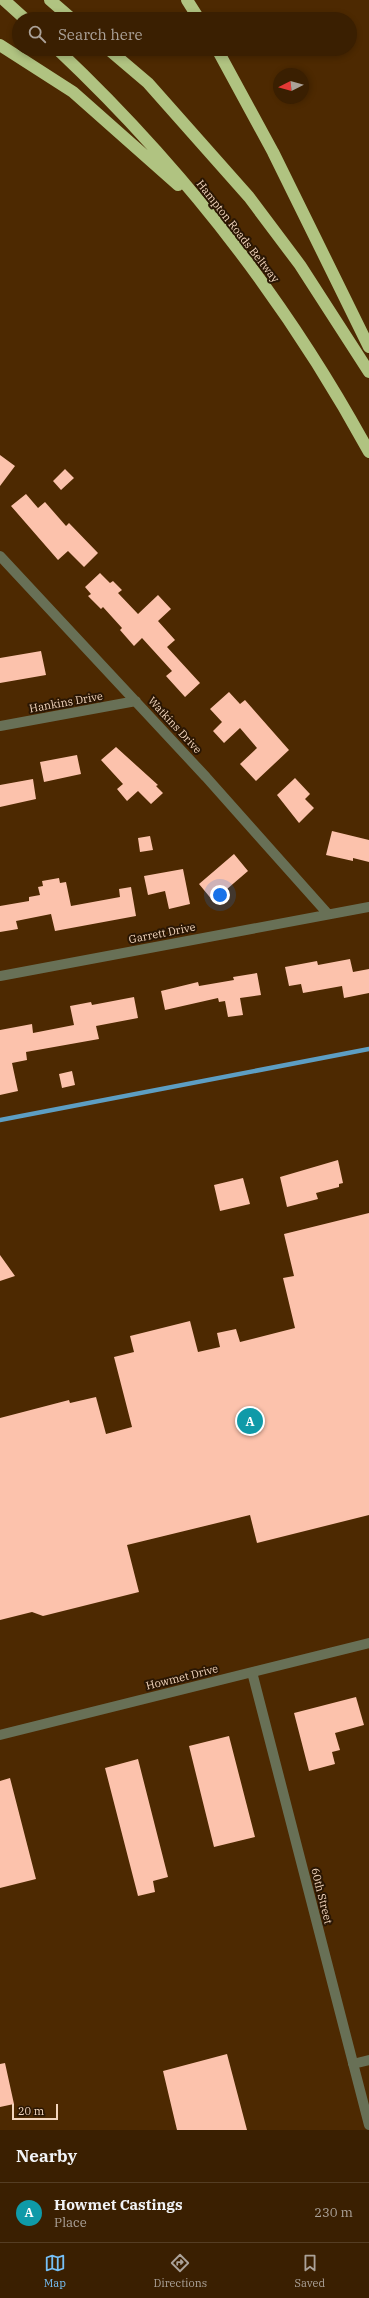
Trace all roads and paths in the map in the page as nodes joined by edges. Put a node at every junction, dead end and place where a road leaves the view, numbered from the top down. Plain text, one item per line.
1 (4, 0) edge
2 (50, 0) edge
3 (187, 0) edge
4 (17, 12) edge
5 (64, 12) edge
6 (195, 12) edge
7 (0, 45) edge
8 (12, 53) edge
9 (17, 56) edge
10 (64, 56) edge
11 (116, 56) edge
12 (221, 56) edge
13 (212, 215) junction
14 (369, 347) edge
15 (369, 372) edge
16 (369, 452) edge
17 (0, 556) edge
18 (136, 701) junction
19 (0, 726) edge
20 (369, 907) edge
21 (328, 914) junction
22 (0, 976) edge
23 (369, 1643) edge
24 (252, 1672) junction
25 (0, 1736) edge
26 (369, 2060) edge
27 (353, 2064) junction
28 (369, 2126) edge

1 - 4 highway
2 - 5 highway
3 - 6 highway
7 - 8 highway
9 - 13 highway
10 - 13 highway, Hampton Roads Beltway
11 - 15 highway
12 - 14 highway
13 - 16 highway, Hampton Roads Beltway
17 - 18 street, Watkins Drive
18 - 19 street, Hankins Drive
18 - 21 street, Watkins Drive
20 - 21 street, Garrett Drive
21 - 22 street, Garrett Drive
23 - 24 street, Howmet Drive
24 - 25 street, Howmet Drive
24 - 27 street, 60th Street
26 - 27 street
27 - 28 street, 60th Street

